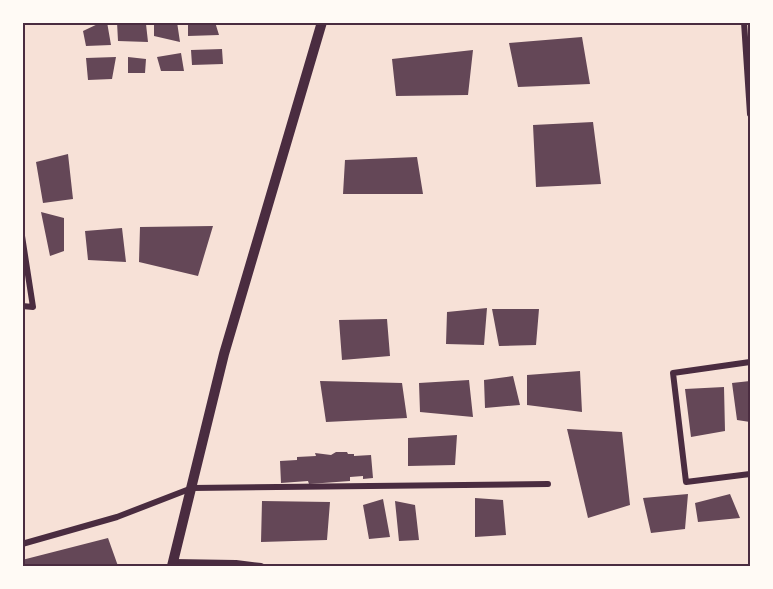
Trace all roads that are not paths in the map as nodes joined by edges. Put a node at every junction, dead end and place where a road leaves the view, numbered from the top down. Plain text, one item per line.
1 (322, 22) edge
2 (744, 22) edge
3 (748, 31) edge
4 (750, 114) edge
5 (22, 236) edge
6 (22, 306) edge
7 (750, 362) edge
8 (750, 474) edge
9 (548, 484) dead end
10 (192, 488) junction
11 (22, 544) edge
12 (172, 564) edge
13 (261, 567) edge

1 - 10 street
2 - 3 street
3 - 4 street
5 - 6 street
7 - 8 street
9 - 10 street
10 - 11 street
10 - 12 street
12 - 13 street

